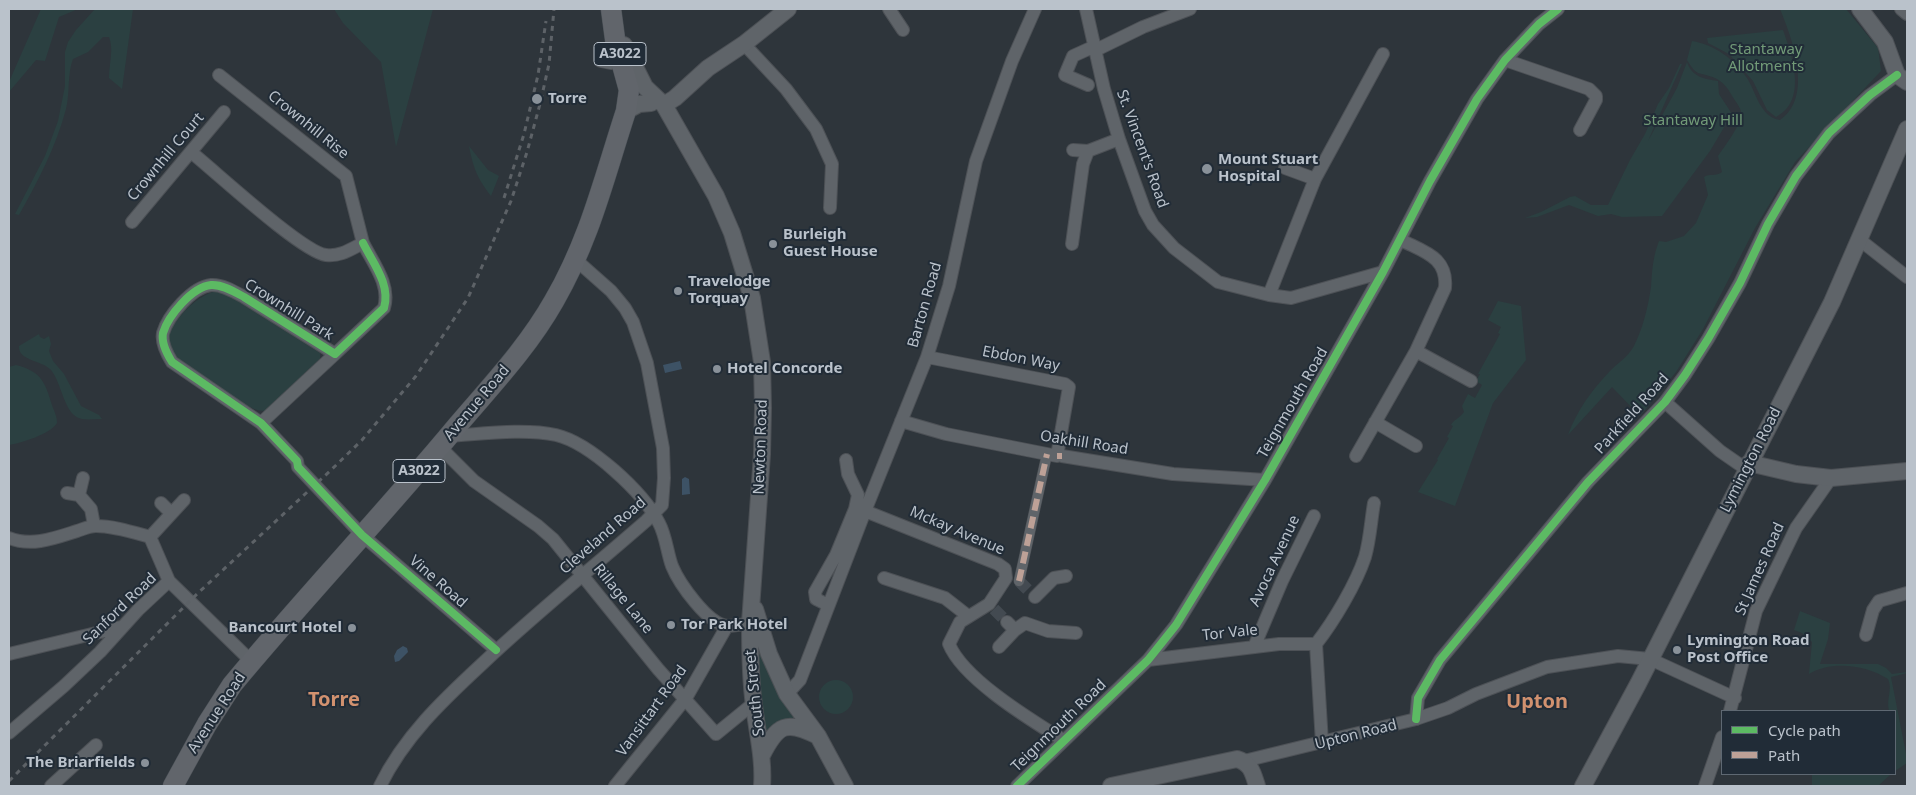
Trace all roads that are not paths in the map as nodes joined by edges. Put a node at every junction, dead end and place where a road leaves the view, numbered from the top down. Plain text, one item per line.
1 (788, 9) edge
2 (890, 9) edge
3 (1035, 9) edge
4 (1086, 9) edge
5 (1190, 9) edge
6 (1558, 9) edge
7 (1860, 9) edge
8 (1901, 9) edge
9 (608, 12) edge
10 (773, 14) edge
11 (1907, 14) edge
12 (903, 30) dead end
13 (744, 44) junction
14 (1095, 48) junction
15 (1382, 54) dead end
16 (1505, 60) junction
17 (616, 70) junction
18 (220, 76) dead end
19 (1902, 78) edge
20 (1088, 85) dead end
21 (657, 104) junction
22 (626, 111) junction
23 (224, 112) dead end
24 (1907, 128) edge
25 (1580, 130) dead end
26 (620, 131) junction
27 (1119, 139) junction
28 (1073, 150) dead end
29 (1088, 151) junction
30 (191, 152) junction
31 (1285, 168) dead end
32 (1315, 178) junction
33 (830, 208) dead end
34 (132, 222) dead end
35 (1401, 240) junction
36 (1860, 240) junction
37 (362, 243) junction
38 (1072, 244) dead end
39 (576, 260) junction
40 (1383, 272) junction
41 (1907, 277) edge
42 (1269, 295) junction
43 (1416, 351) junction
44 (335, 354) junction
45 (927, 357) junction
46 (1471, 381) dead end
47 (1665, 402) junction
48 (901, 421) junction
49 (1375, 422) junction
50 (261, 423) junction
51 (445, 442) junction
52 (1416, 446) dead end
53 (1055, 455) junction
54 (1356, 456) dead end
55 (846, 460) dead end
56 (1748, 466) junction
57 (1907, 471) edge
58 (83, 478) dead end
59 (1831, 478) junction
60 (1264, 480) junction
61 (184, 500) dead end
62 (161, 503) dead end
63 (1374, 503) dead end
64 (865, 511) junction
65 (171, 513) junction
66 (654, 514) junction
67 (1314, 516) dead end
68 (94, 526) junction
69 (362, 535) junction
70 (150, 537) junction
71 (9, 538) edge
72 (583, 576) junction
73 (1066, 576) dead end
74 (884, 578) dead end
75 (1006, 578) junction
76 (169, 581) junction
77 (1019, 581) joint
78 (1907, 593) edge
79 (1035, 597) dead end
80 (828, 605) junction
81 (968, 616) junction
82 (754, 622) junction
83 (727, 626) junction
84 (121, 627) junction
85 (1076, 633) dead end
86 (1866, 635) dead end
87 (1316, 644) junction
88 (998, 647) dead end
89 (1254, 647) junction
90 (496, 650) junction
91 (9, 654) edge
92 (1650, 658) junction
93 (1148, 660) junction
94 (251, 661) junction
95 (787, 694) junction
96 (686, 698) junction
97 (1735, 698) junction
98 (754, 703) junction
99 (1730, 710) edge
100 (1416, 719) junction
101 (9, 733) edge
102 (818, 736) junction
103 (1063, 740) junction
104 (1721, 740) edge
105 (1322, 743) junction
106 (96, 745) dead end
107 (762, 755) junction
108 (1244, 761) junction
109 (1140, 783) edge
110 (51, 786) edge
111 (173, 786) edge
112 (380, 786) edge
113 (615, 786) edge
114 (762, 786) edge
115 (845, 786) edge
116 (1017, 786) edge
117 (1111, 786) edge
118 (1257, 786) edge
119 (1582, 786) edge
120 (1705, 786) edge

1 - 10 street
2 - 12 street
3 - 45 street, Barton Road
4 - 14 street, St. Vincent's Road
5 - 14 street
6 - 16 street, Teignmouth Road
7 - 19 street
8 - 11 street
9 - 17 main road, A3022
9 - 21 street, Newton Road
10 - 13 street
13 - 21 street
13 - 33 street
14 - 20 street
14 - 27 street, St. Vincent's Road
15 - 32 street
16 - 25 street
16 - 35 street, Teignmouth Road
17 - 21 street, Newton Road
17 - 22 main road, Avenue Road / A3022
17 - 26 main road, Avenue Road / A3022
18 - 37 street, Crownhill Rise
19 - 47 street, Parkfield Road
21 - 22 street
21 - 82 street, Newton Road
22 - 26 main road, Avenue Road / A3022
23 - 30 street, Crownhill Court
24 - 36 street, Lymington Road
26 - 39 main road, Avenue Road / A3022
27 - 29 street
27 - 42 street, St. Vincent's Road
28 - 29 street
29 - 38 street
30 - 34 street, Crownhill Court
30 - 37 street
31 - 32 street
32 - 42 street
35 - 40 street, Teignmouth Road
35 - 43 street
36 - 41 street
36 - 56 street, Lymington Road
37 - 44 street, Crownhill Park
39 - 51 main road, Avenue Road / A3022
39 - 66 street, Cleveland Road
40 - 42 street, St. Vincent's Road
40 - 60 street, Teignmouth Road
43 - 46 street
43 - 49 street
44 - 50 street, Crownhill Park
44 - 50 street, Crownhill Park
45 - 48 street, Barton Road
45 - 53 street, Ebdon Way
47 - 56 street
47 - 100 street, Parkfield Road
48 - 53 street, Oakhill Road
48 - 64 street, Barton Road
49 - 52 street
49 - 54 street
50 - 69 street, Crownhill Park
51 - 66 street
51 - 69 main road, Avenue Road / A3022
51 - 72 street, Rillage Lane
53 - 60 street, Oakhill Road
53 - 77 street
55 - 80 street
56 - 59 street
56 - 92 street, Lymington Road
57 - 59 street
58 - 68 street
59 - 97 street, St James Road
60 - 93 street, Teignmouth Road
61 - 65 street
62 - 65 street
63 - 87 street
64 - 75 street, Mckay Avenue
64 - 80 street, Barton Road
65 - 70 street
66 - 72 street, Cleveland Road
66 - 83 street
67 - 89 street, Avoca Avenue
68 - 70 street
68 - 71 street
69 - 90 street, Vine Road
69 - 94 main road, Avenue Road / A3022
70 - 76 street
72 - 90 street, Cleveland Road
72 - 96 street, Rillage Lane
73 - 79 street
74 - 81 street
75 - 77 street
75 - 81 street, Mckay Avenue
76 - 84 street, Sanford Road
76 - 94 street, Sanford Road
78 - 86 street
80 - 95 street, Barton Road
81 - 103 street, Mckay Avenue
82 - 83 street
82 - 95 street, Newton Road
82 - 98 street, South Street
83 - 96 street, Vansittart Road
84 - 91 street
84 - 101 street, Sanford Road
85 - 88 street
87 - 89 street, Tor Vale
87 - 105 street
89 - 93 street, Tor Vale
90 - 112 street, Cleveland Road
92 - 97 street, Upton Road
92 - 100 street, Upton Road
92 - 119 street, Lymington Road
93 - 103 street, Teignmouth Road
94 - 111 main road, Avenue Road / A3022
95 - 102 street, Newton Road
96 - 98 street, Rillage Lane
96 - 113 street, Vansittart Road
97 - 99 street, St James Road
98 - 107 street, South Street
100 - 105 street, Upton Road
102 - 107 street
102 - 115 street, Newton Road
103 - 116 street, Teignmouth Road
104 - 120 street
105 - 108 street, Upton Road
106 - 110 street
107 - 114 street, South Street
108 - 109 street, Upton Road
108 - 118 street
109 - 117 street, Upton Road

